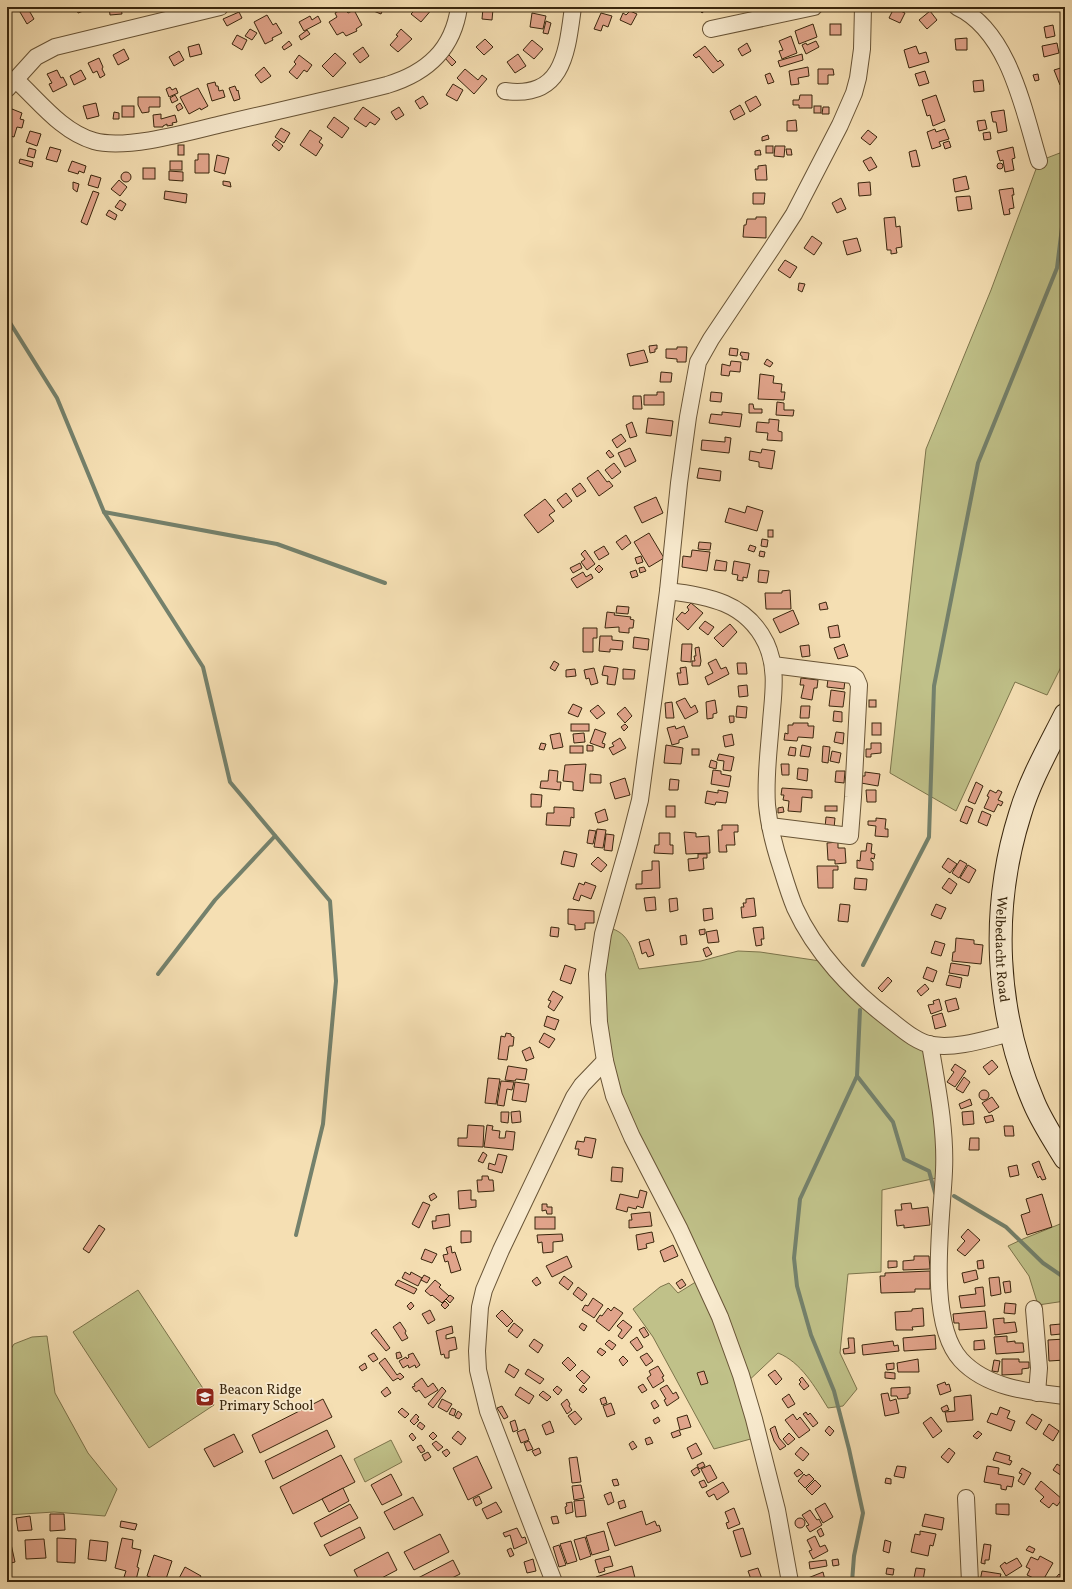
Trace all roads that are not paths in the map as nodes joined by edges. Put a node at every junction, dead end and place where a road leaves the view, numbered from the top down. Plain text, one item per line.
1 (220, 7) edge
2 (459, 7) edge
3 (573, 7) edge
4 (814, 7) edge
5 (862, 7) edge
6 (957, 7) edge
7 (711, 29) dead end
8 (12, 84) edge
9 (505, 92) dead end
10 (1039, 161) dead end
11 (668, 591) junction
12 (773, 665) junction
13 (1065, 715) edge
14 (770, 826) junction
15 (1011, 1034) junction
16 (930, 1044) junction
17 (605, 1061) junction
18 (1065, 1158) edge
19 (1034, 1309) dead end
20 (1037, 1393) junction
21 (1065, 1396) edge
22 (966, 1498) dead end
23 (554, 1582) edge
24 (790, 1582) edge
25 (970, 1582) edge

1 - 8 street
2 - 8 street
3 - 9 street
4 - 7 street
5 - 11 street
6 - 10 street
11 - 12 street
11 - 17 street
12 - 14 street
12 - 14 street
13 - 15 street, Welbedacht Road
14 - 16 street
15 - 16 street
15 - 18 street, Welbedacht Road
16 - 20 street
17 - 23 street
17 - 24 street
19 - 20 street
20 - 21 street
22 - 25 street

